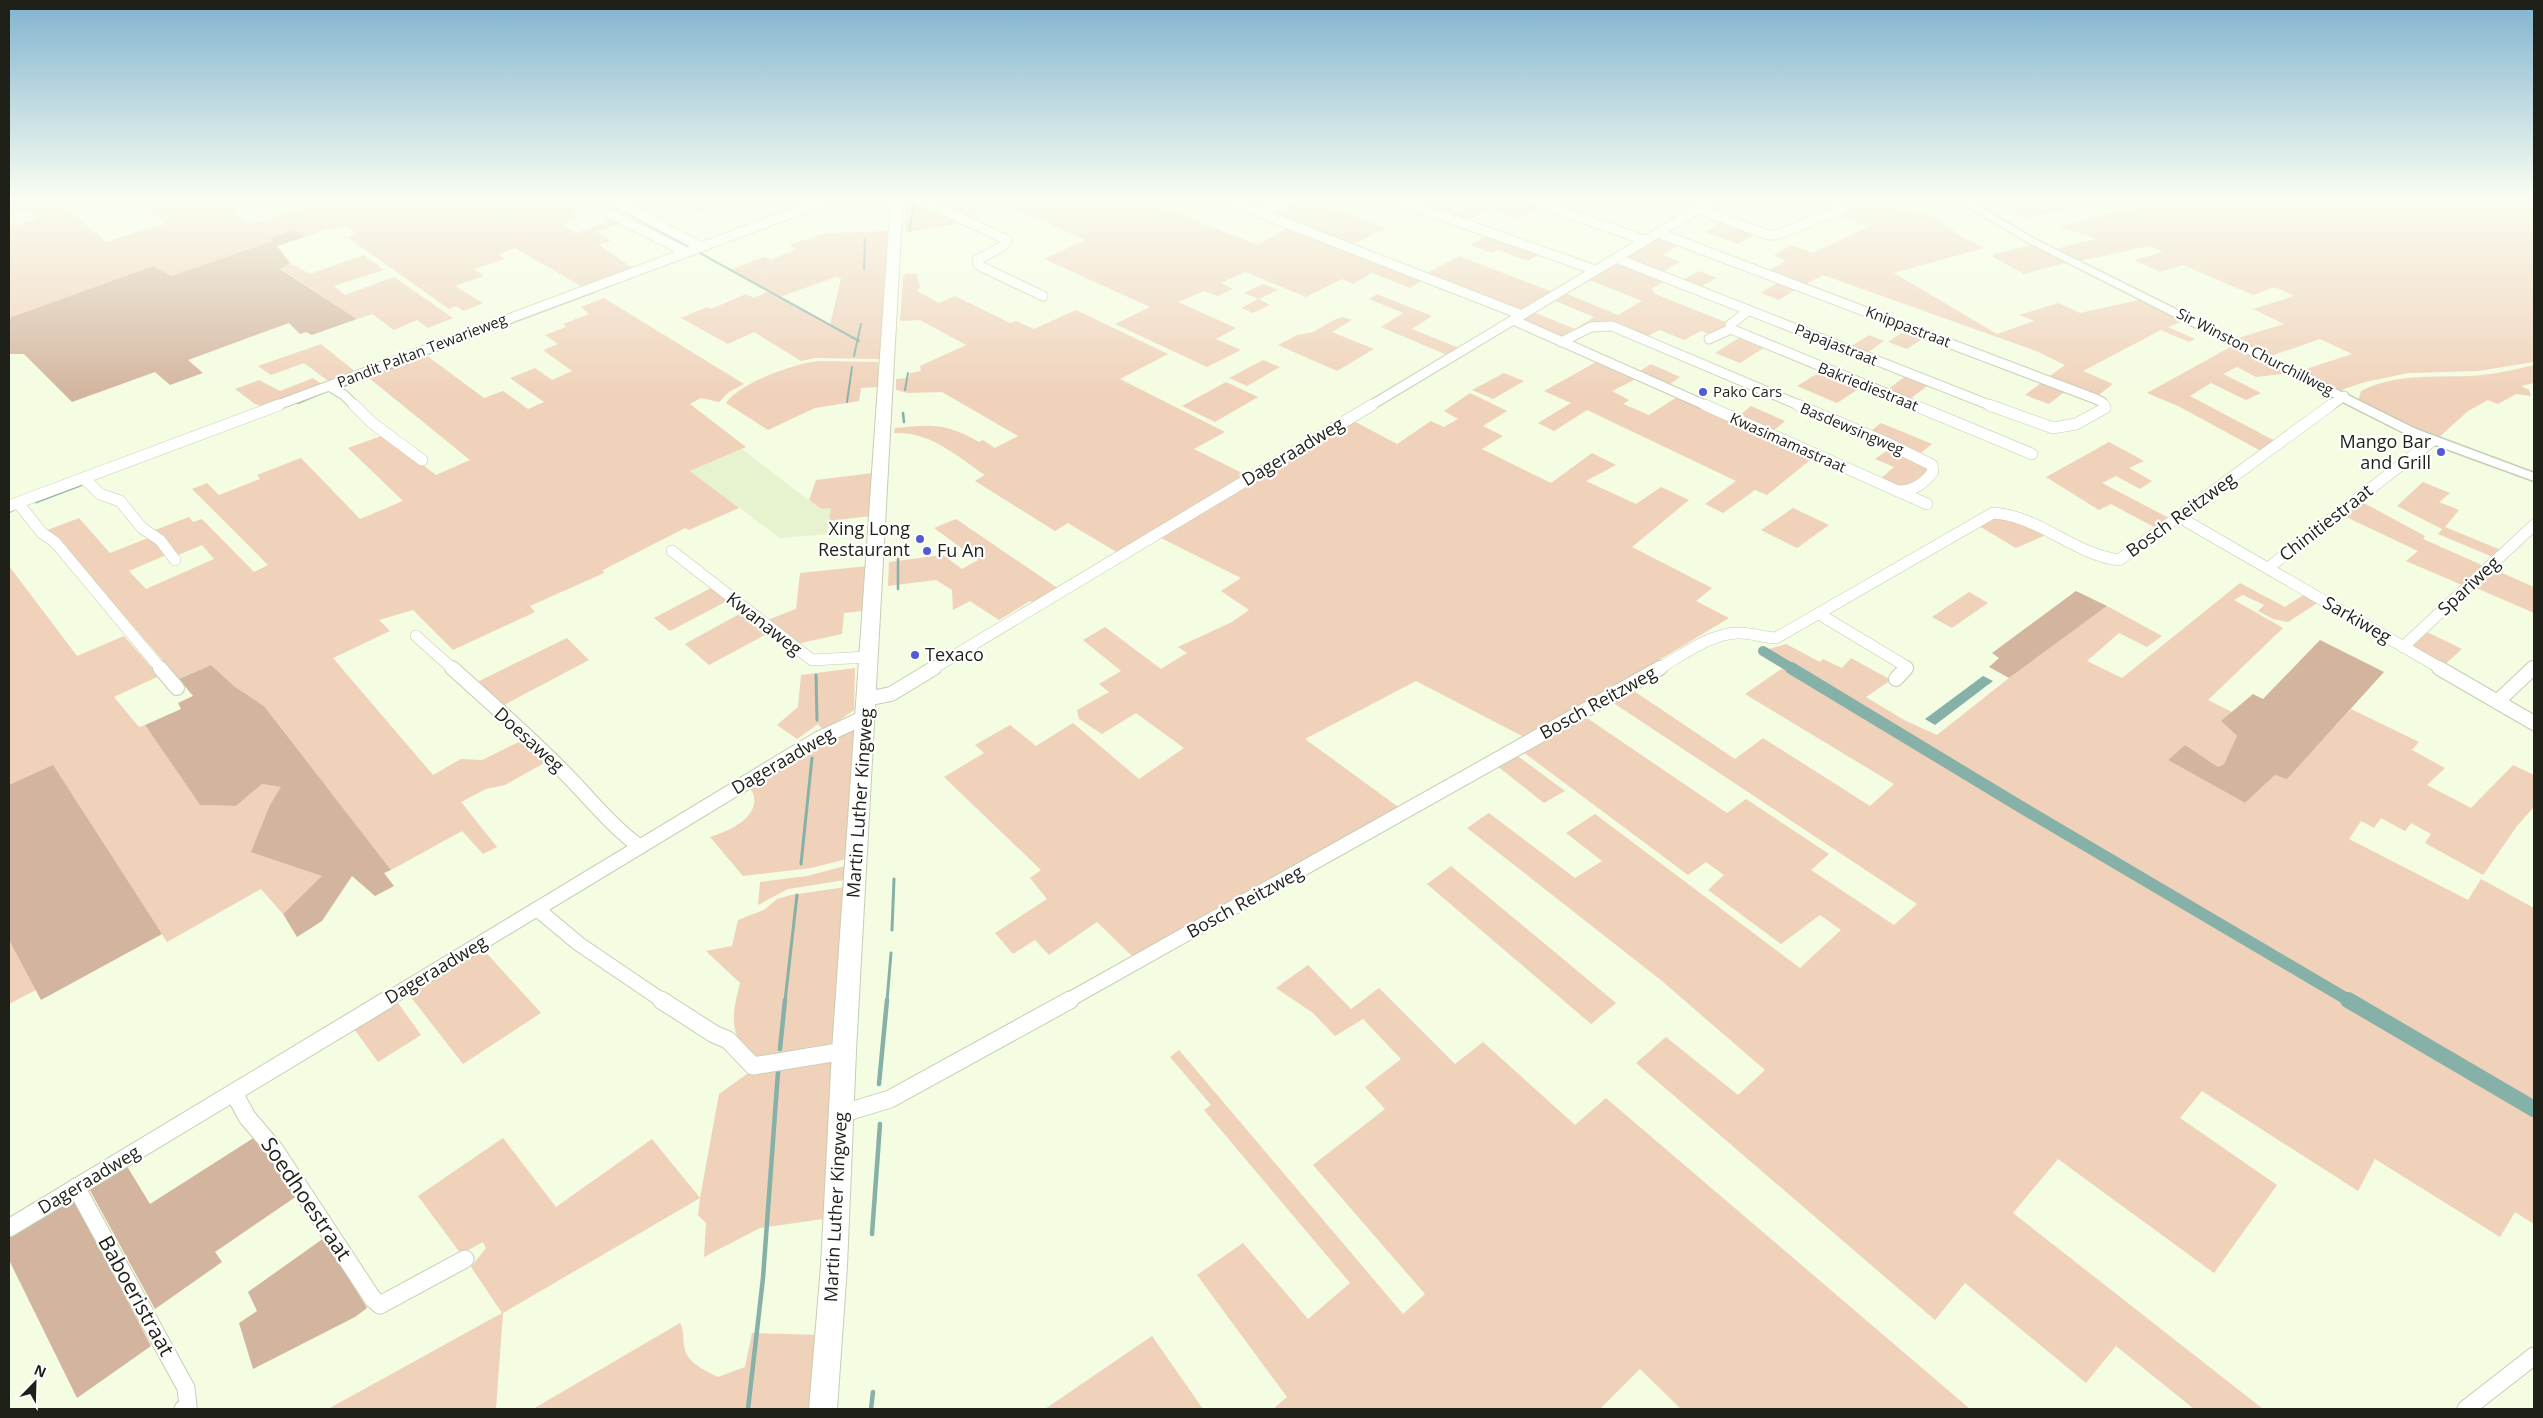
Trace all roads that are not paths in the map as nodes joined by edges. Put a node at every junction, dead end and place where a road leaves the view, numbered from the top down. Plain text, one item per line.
1 (656, 263) edge
2 (892, 263) edge
3 (978, 263) edge
4 (1390, 263) edge
5 (1576, 263) edge
6 (1607, 263) edge
7 (1629, 263) edge
8 (1738, 263) edge
9 (2077, 263) edge
10 (1595, 270) junction
11 (1043, 296) dead end
12 (1749, 310) junction
13 (1517, 317) junction
14 (1731, 329) junction
15 (1709, 339) dead end
16 (1561, 342) junction
17 (329, 386) junction
18 (2344, 396) junction
19 (2058, 430) joint
20 (2432, 441) junction
21 (2032, 454) dead end
22 (422, 460) dead end
23 (2534, 477) edge
24 (84, 478) junction
25 (1898, 491) junction
26 (13, 504) edge
27 (1927, 504) dead end
28 (2179, 517) junction
29 (2534, 525) edge
30 (672, 551) dead end
31 (175, 560) dead end
32 (2268, 568) junction
33 (1819, 614) junction
34 (416, 636) dead end
35 (2403, 647) junction
36 (868, 657) junction
37 (2534, 666) edge
38 (1896, 679) dead end
39 (177, 688) dead end
40 (2497, 702) junction
41 (866, 708) junction
42 (2534, 723) edge
43 (640, 847) junction
44 (537, 909) junction
45 (844, 1052) junction
46 (234, 1093) junction
47 (842, 1114) junction
48 (76, 1187) junction
49 (9, 1228) edge
50 (465, 1258) dead end
51 (2534, 1356) edge
52 (186, 1408) edge
53 (823, 1409) edge
54 (2466, 1409) edge

1 - 17 street, Pandit Paltan Tewarieweg
2 - 36 main road, Martin Luther Kingweg
3 - 11 street
4 - 13 street, Kwasimamastraat
5 - 10 street
6 - 10 street, Dageraadweg
7 - 12 street, Papajastraat
8 - 19 street, Knippastraat
9 - 18 street, Sir Winston Churchillweg
10 - 13 street, Dageraadweg
12 - 14 street
12 - 19 street, Papajastraat
13 - 16 street, Kwasimamastraat
13 - 41 street, Dageraadweg
14 - 15 street
14 - 21 street, Bakriediestraat
16 - 25 street, Kwasimamastraat
16 - 25 street, Basdewsingweg
17 - 22 street
17 - 24 street, Pandit Paltan Tewarieweg
18 - 20 street, Sir Winston Churchillweg
18 - 28 street, Bosch Reitzweg
20 - 23 street, Sir Winston Churchillweg
20 - 32 street, Chinitiestraat
24 - 26 street, Pandit Paltan Tewarieweg
24 - 31 street
25 - 27 street, Kwasimamastraat
26 - 39 street
28 - 32 street, Sarkiweg
28 - 33 street, Bosch Reitzweg
29 - 35 street, Spariweg
30 - 36 street, Kwanaweg
32 - 35 street, Sarkiweg
33 - 38 street
33 - 47 street, Bosch Reitzweg
34 - 43 street, Doesaweg
35 - 40 street, Sarkiweg
36 - 41 main road, Martin Luther Kingweg
37 - 40 street
40 - 42 street, Sarkiweg
41 - 43 street, Dageraadweg
41 - 45 main road, Martin Luther Kingweg
43 - 44 street, Dageraadweg
44 - 45 street
44 - 46 street, Dageraadweg
45 - 47 main road, Martin Luther Kingweg
46 - 48 street, Dageraadweg
46 - 50 street, Soedhoestraat
47 - 53 main road, Martin Luther Kingweg
48 - 49 street, Dageraadweg
48 - 52 street, Baboeristraat
51 - 54 street

